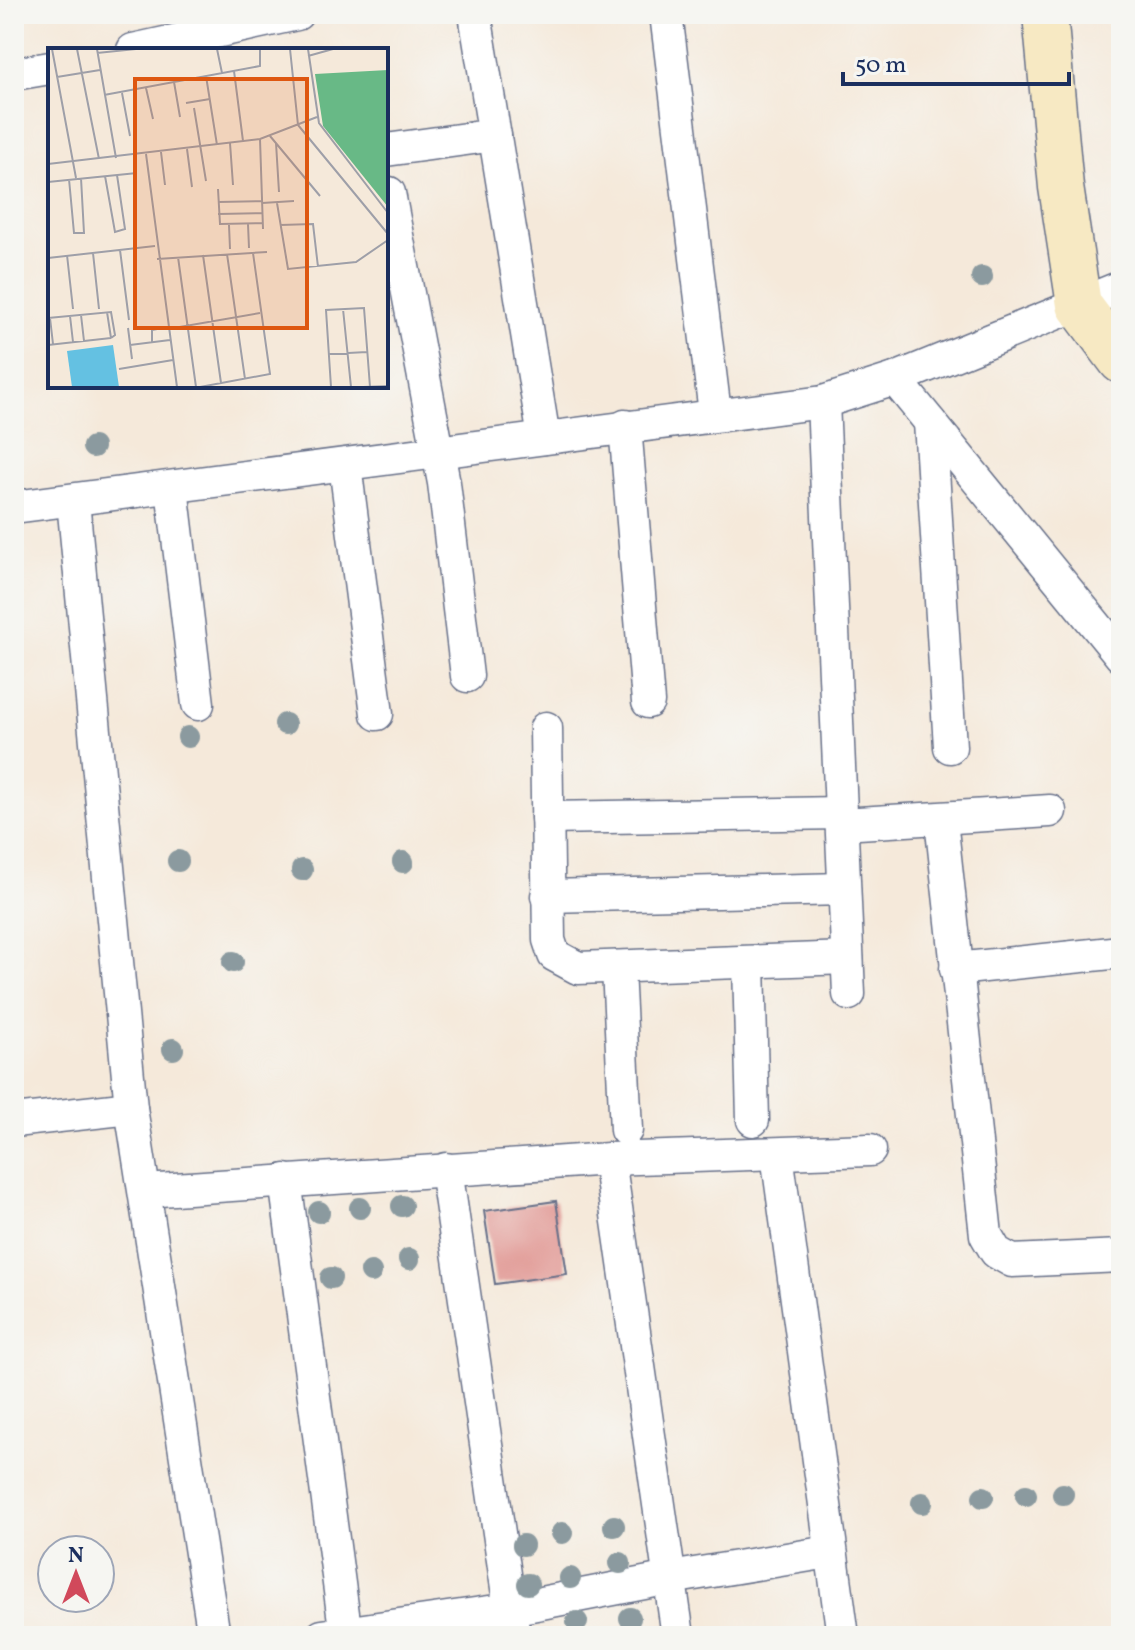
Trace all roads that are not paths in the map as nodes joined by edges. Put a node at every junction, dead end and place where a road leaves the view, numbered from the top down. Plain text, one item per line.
1 (297, 14) edge
2 (475, 14) edge
3 (666, 14) edge
4 (1045, 14) edge
5 (261, 36) edge
6 (151, 48) edge
7 (48, 68) edge
8 (14, 74) edge
9 (495, 135) junction
10 (388, 150) edge
11 (389, 193) dead end
12 (1121, 287) edge
13 (1079, 305) junction
14 (1121, 361) edge
15 (895, 379) junction
16 (823, 402) junction
17 (715, 413) junction
18 (930, 422) junction
19 (625, 426) junction
20 (544, 438) junction
21 (439, 452) junction
22 (345, 465) junction
23 (172, 488) junction
24 (73, 501) junction
25 (14, 507) edge
26 (1121, 656) edge
27 (467, 676) dead end
28 (648, 702) dead end
29 (198, 704) dead end
30 (377, 714) dead end
31 (546, 728) dead end
32 (950, 747) dead end
33 (1050, 811) dead end
34 (547, 818) junction
35 (841, 818) junction
36 (941, 820) junction
37 (844, 889) junction
38 (547, 896) junction
39 (1121, 952) edge
40 (847, 958) junction
41 (749, 963) junction
42 (618, 969) junction
43 (956, 969) junction
44 (849, 994) dead end
45 (131, 1108) junction
46 (753, 1120) dead end
47 (14, 1121) edge
48 (626, 1130) dead end
49 (870, 1150) dead end
50 (777, 1154) junction
51 (609, 1159) junction
52 (446, 1169) junction
53 (285, 1180) junction
54 (145, 1191) junction
55 (1121, 1256) edge
56 (829, 1552) junction
57 (670, 1578) junction
58 (512, 1623) edge
59 (338, 1635) edge
60 (214, 1636) edge
61 (678, 1636) edge
62 (843, 1636) edge

1 - 5 street
2 - 9 street
3 - 17 street
4 - 13 street
5 - 6 street
7 - 8 street
9 - 10 street
9 - 20 street
11 - 21 street
12 - 13 street
13 - 14 street
13 - 15 street
15 - 16 street
15 - 18 street
16 - 17 street
16 - 35 street
17 - 19 street
18 - 26 street
18 - 32 street
19 - 20 street
19 - 28 street
20 - 21 street
21 - 22 street
21 - 27 street
22 - 23 street
22 - 30 street
23 - 24 street
23 - 29 street
24 - 25 street
24 - 45 street
31 - 34 street
33 - 36 street
34 - 35 street
34 - 38 street
35 - 36 street
35 - 37 street
36 - 43 street
37 - 38 street
37 - 40 street
38 - 42 street
39 - 43 street
40 - 41 street
40 - 44 street
41 - 42 street
41 - 46 street
42 - 48 street
43 - 55 street
45 - 47 street
45 - 54 street
49 - 50 street
50 - 51 street
50 - 56 street
51 - 52 street
51 - 57 street
52 - 53 street
52 - 58 street
53 - 54 street
53 - 59 street
54 - 60 street
56 - 57 street
56 - 62 street
57 - 58 street
57 - 61 street
58 - 59 street

